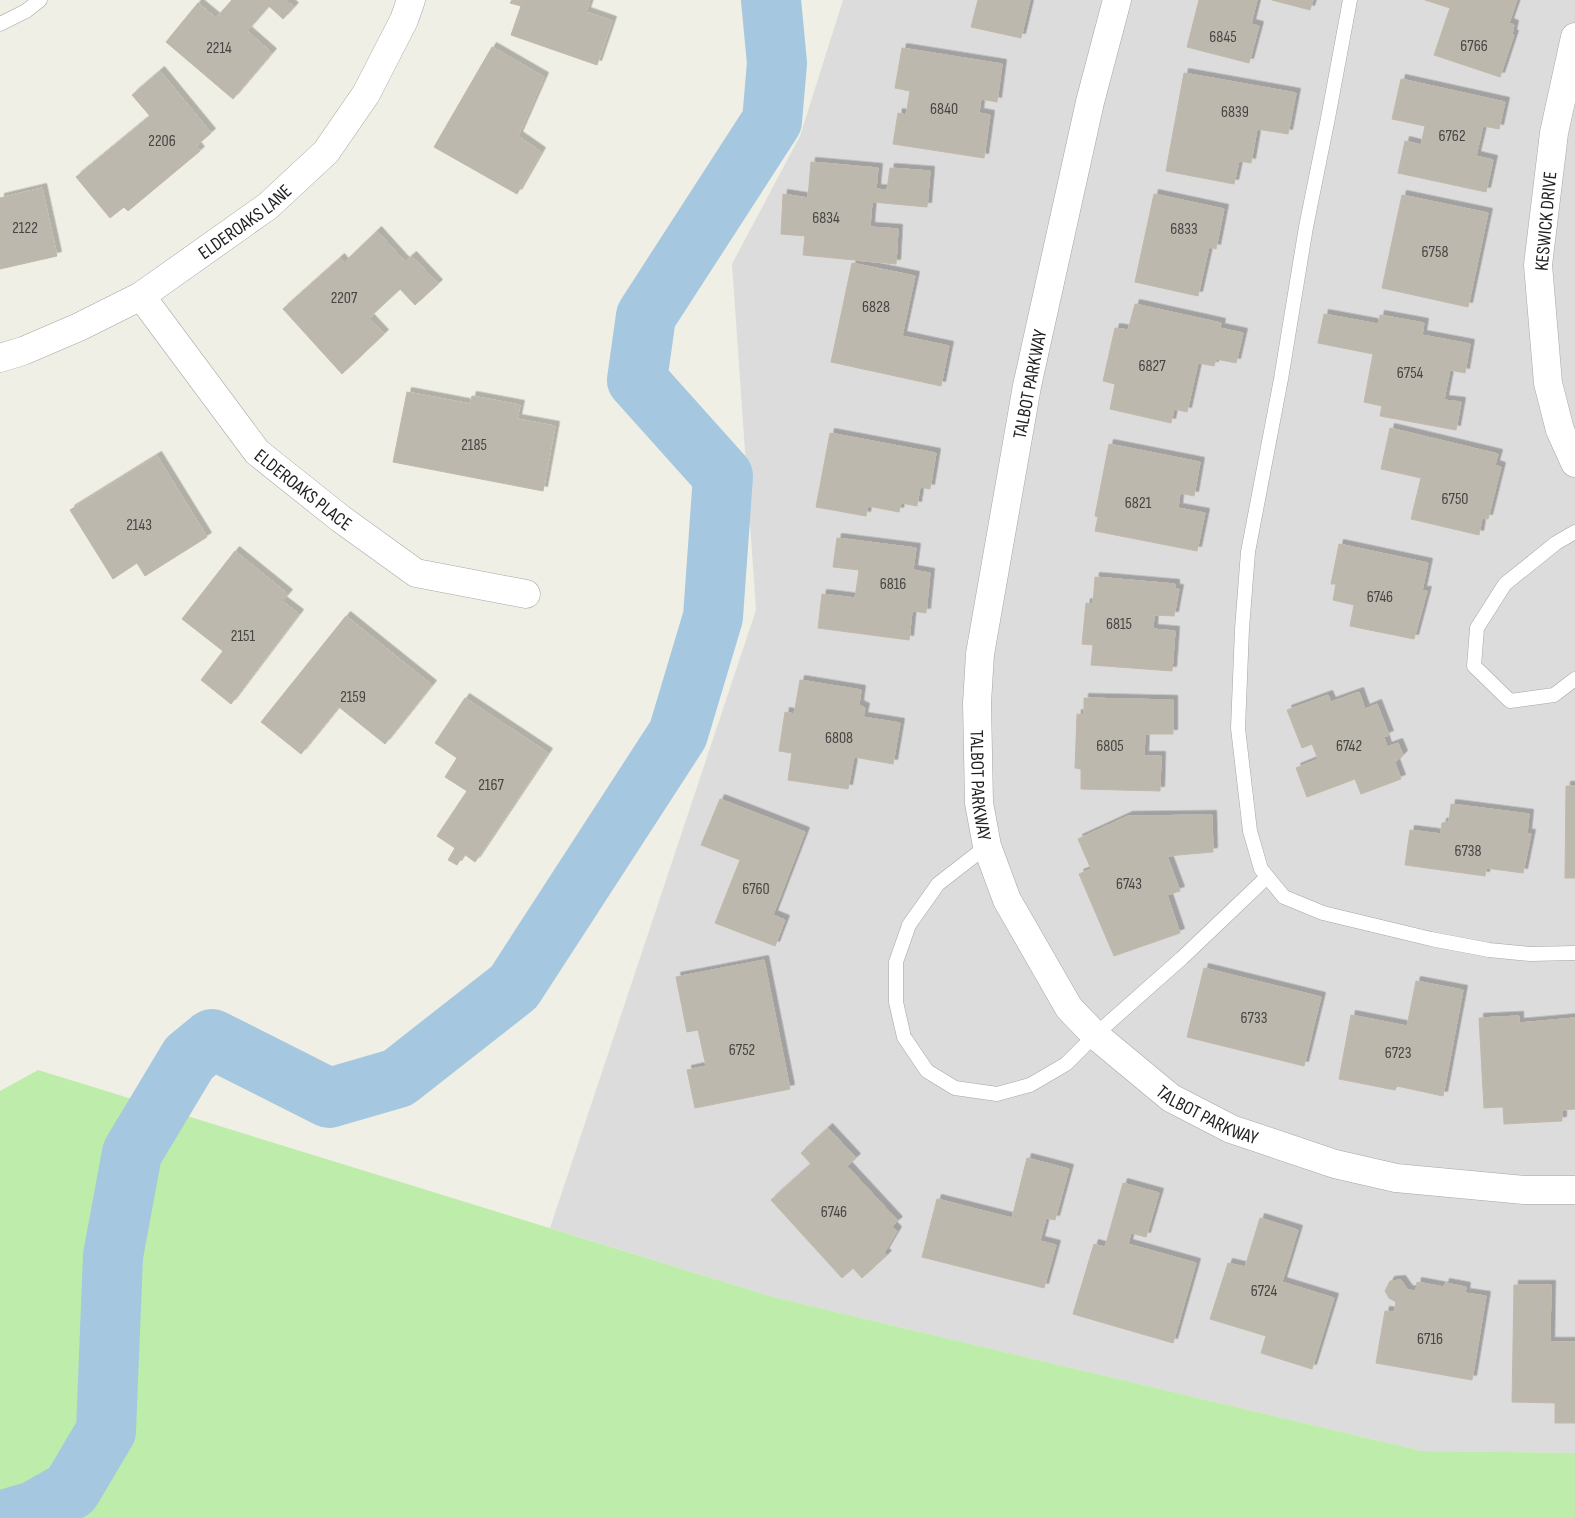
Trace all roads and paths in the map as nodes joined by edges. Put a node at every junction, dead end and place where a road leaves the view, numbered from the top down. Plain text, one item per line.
1 (40, 0) edge
2 (411, 0) edge
3 (1117, 0) edge
4 (1350, 0) edge
5 (0, 24) edge
6 (1575, 37) edge
7 (140, 296) junction
8 (0, 358) edge
9 (1575, 463) edge
10 (1575, 532) edge
11 (526, 594) dead end
12 (1575, 679) edge
13 (987, 846) junction
14 (1267, 876) junction
15 (1575, 953) edge
16 (1095, 1036) junction
17 (1575, 1190) edge

1 - 5 lane
2 - 7 street, ELDEROAKS LANE
3 - 13 street, TALBOT PARKWAY
4 - 14 lane
6 - 9 street, KESWICK DRIVE
7 - 8 street, ELDEROAKS LANE
7 - 11 street, ELDEROAKS PLACE
10 - 12 lane
13 - 16 street, TALBOT PARKWAY
13 - 16 lane
14 - 15 lane
14 - 16 lane
16 - 17 street, TALBOT PARKWAY

